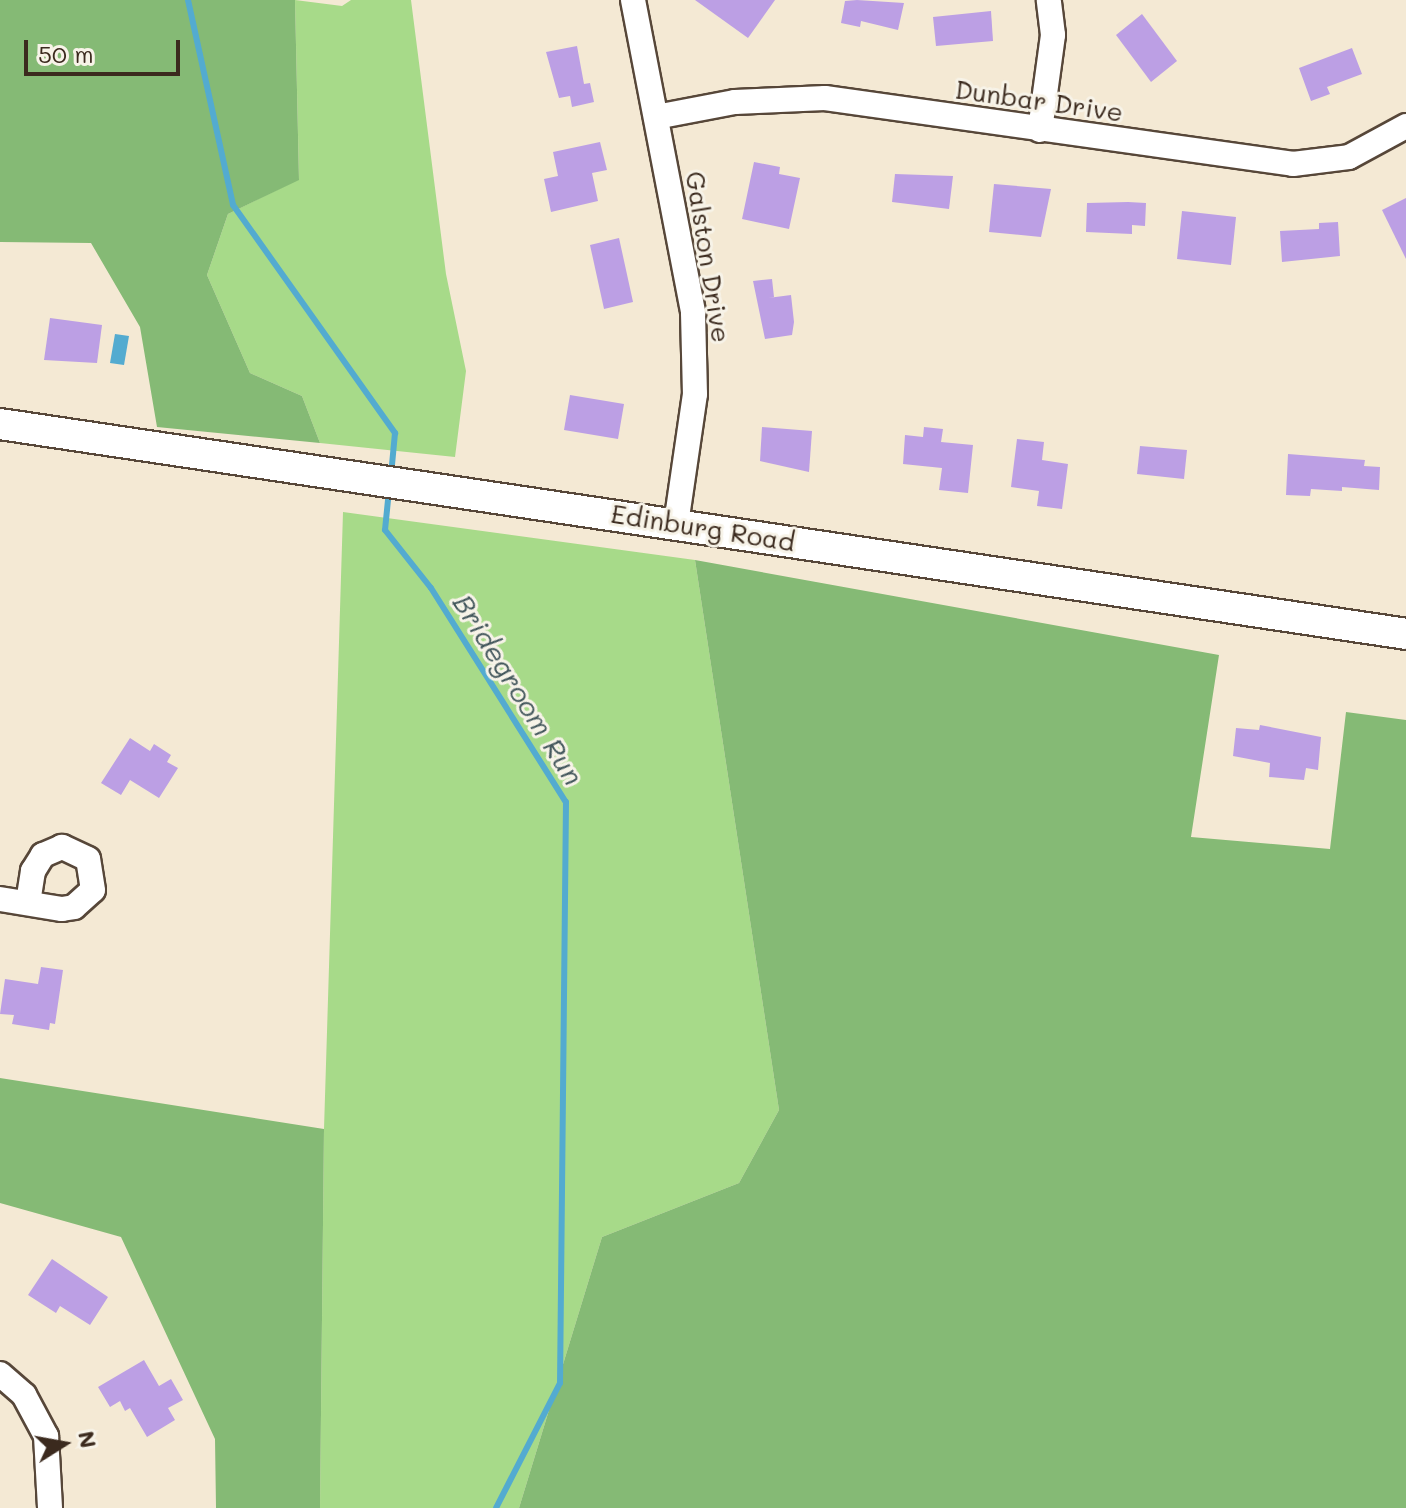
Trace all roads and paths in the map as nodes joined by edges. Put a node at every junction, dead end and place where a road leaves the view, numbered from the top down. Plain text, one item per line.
1 (633, 0) edge
2 (1049, 0) edge
3 (656, 117) junction
4 (1406, 126) edge
5 (1040, 130) junction
6 (0, 424) edge
7 (676, 524) junction
8 (1406, 634) edge
9 (0, 899) edge
10 (28, 903) dead end
11 (0, 1374) edge
12 (50, 1508) edge

1 - 3 street, Galston Drive
2 - 5 street
3 - 5 street, Dunbar Drive
3 - 7 street, Galston Drive
4 - 5 street, Dunbar Drive
6 - 7 main road, Edinburg Road
7 - 8 main road, Edinburg Road
9 - 10 street
11 - 12 street

